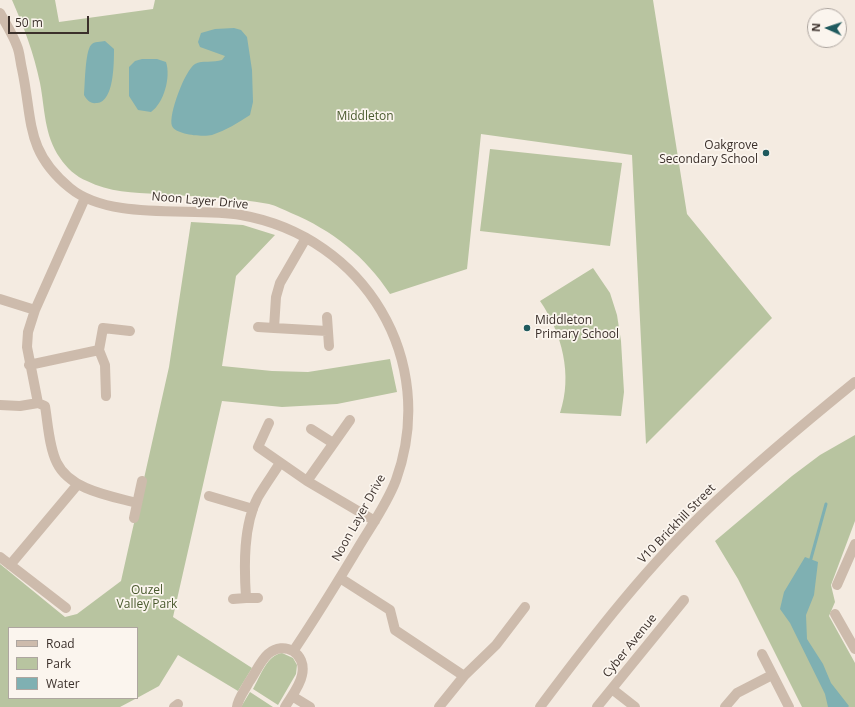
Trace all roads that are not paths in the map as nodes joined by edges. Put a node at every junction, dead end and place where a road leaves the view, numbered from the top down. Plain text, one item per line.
1 (0, 13) edge
2 (85, 198) junction
3 (306, 238) junction
4 (0, 299) edge
5 (35, 310) junction
6 (327, 317) dead end
7 (258, 327) dead end
8 (274, 328) junction
9 (130, 331) dead end
10 (327, 331) junction
11 (329, 346) dead end
12 (99, 350) junction
13 (29, 365) junction
14 (855, 382) edge
15 (106, 396) dead end
16 (38, 402) junction
17 (0, 405) edge
18 (350, 420) dead end
19 (269, 423) dead end
20 (311, 429) dead end
21 (333, 443) junction
22 (280, 463) junction
23 (142, 481) dead end
24 (307, 481) junction
25 (78, 484) junction
26 (209, 496) dead end
27 (137, 502) junction
28 (253, 509) junction
29 (134, 518) dead end
30 (375, 521) junction
31 (855, 544) edge
32 (0, 557) edge
33 (852, 561) edge
34 (10, 565) junction
35 (340, 578) junction
36 (837, 585) dead end
37 (246, 598) junction
38 (258, 598) dead end
39 (233, 599) dead end
40 (684, 600) dead end
41 (525, 607) dead end
42 (66, 608) dead end
43 (836, 614) dead end
44 (855, 649) edge
45 (294, 650) junction
46 (762, 654) dead end
47 (772, 675) junction
48 (464, 676) junction
49 (612, 689) junction
50 (292, 696) junction
51 (237, 707) edge
52 (285, 707) edge
53 (310, 707) edge
54 (439, 707) edge
55 (540, 707) edge
56 (597, 707) edge
57 (635, 707) edge
58 (725, 707) edge
59 (789, 707) edge

1 - 2 street, Noon Layer Drive
2 - 3 street, Noon Layer Drive
2 - 5 street
3 - 8 street
3 - 30 street, Noon Layer Drive
4 - 5 street
5 - 13 street
6 - 10 street
7 - 8 street
8 - 10 street
9 - 12 street
10 - 11 street
12 - 13 street
12 - 15 street
13 - 16 street
14 - 55 street, V10 Brickhill Street
16 - 17 street
16 - 25 street
18 - 21 street
19 - 22 street
20 - 21 street
21 - 24 street
22 - 24 street
22 - 28 street
23 - 27 street
24 - 30 street
25 - 27 street
25 - 34 street
26 - 28 street
27 - 29 street
28 - 37 street
30 - 35 street, Noon Layer Drive
31 - 33 street
32 - 34 street
33 - 36 street
34 - 42 street
35 - 45 street, Noon Layer Drive
35 - 48 street
37 - 38 street
37 - 39 street
40 - 49 street, Cyber Avenue
41 - 48 street
43 - 44 street
45 - 50 street
45 - 51 street
46 - 47 street
47 - 58 street
47 - 59 street
48 - 54 street
49 - 56 street, Cyber Avenue
49 - 57 street
50 - 52 street
50 - 53 street

